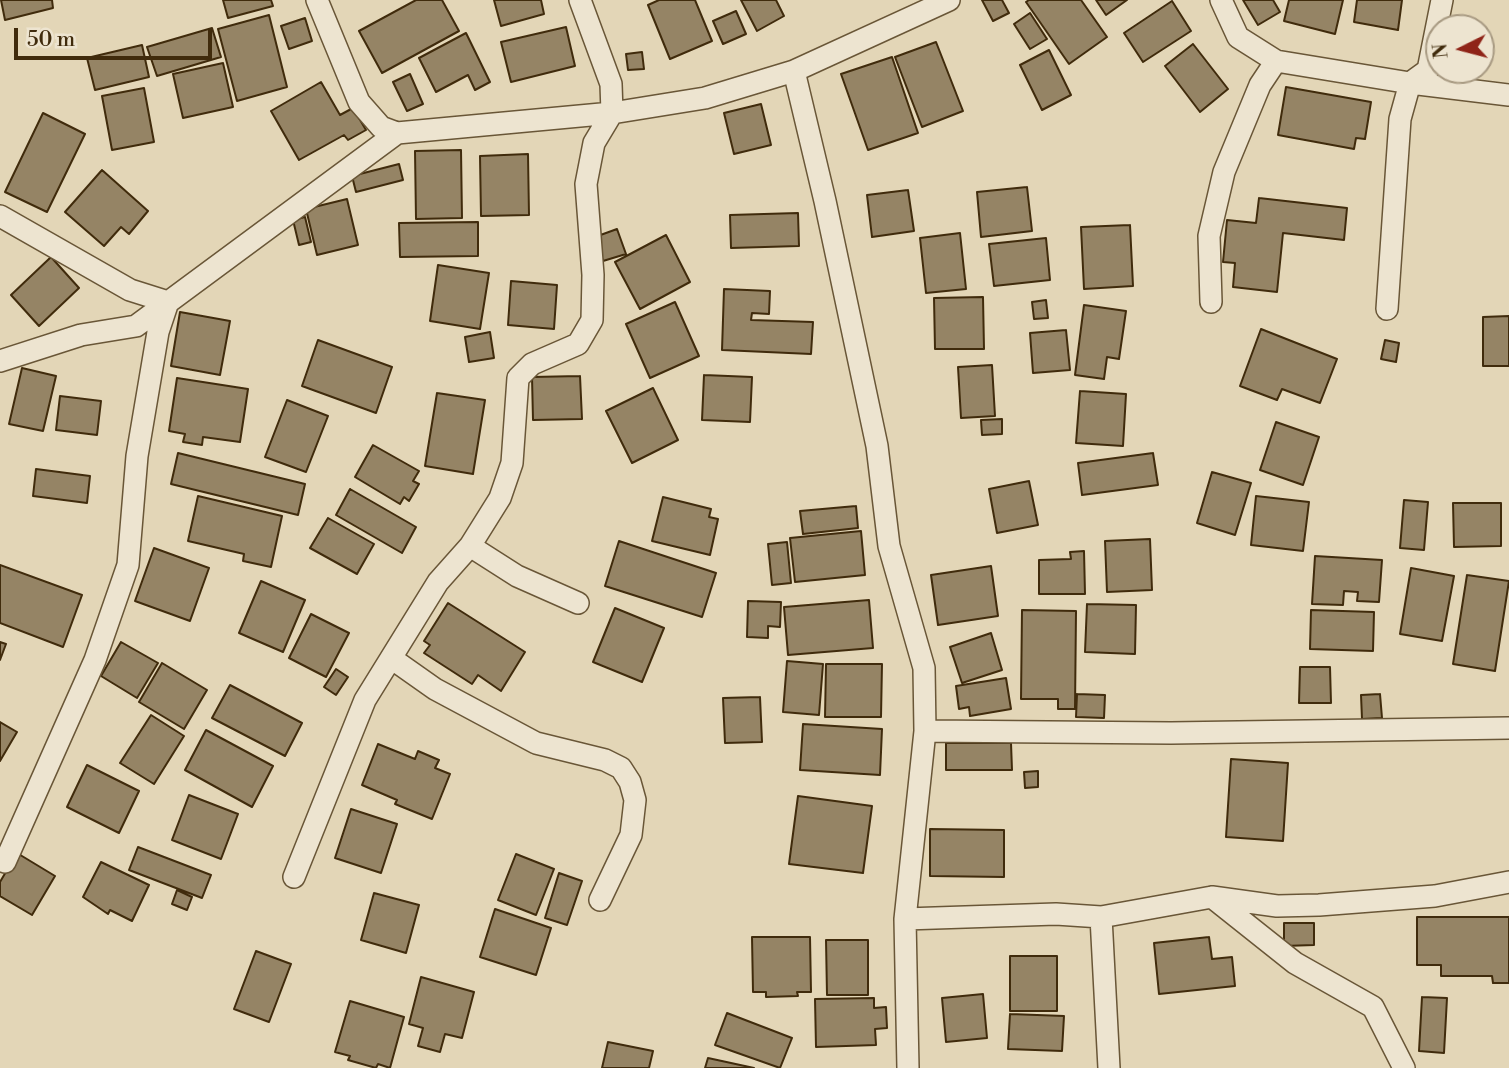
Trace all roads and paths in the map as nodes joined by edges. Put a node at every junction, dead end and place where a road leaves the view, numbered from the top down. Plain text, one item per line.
1 (317, 0) edge
2 (580, 0) edge
3 (948, 0) edge
4 (1221, 0) edge
5 (1442, 0) edge
6 (1276, 61) junction
7 (794, 71) junction
8 (1410, 83) junction
9 (1509, 94) edge
10 (612, 113) junction
11 (397, 133) junction
12 (0, 216) edge
13 (169, 302) junction
14 (1211, 302) dead end
15 (1387, 309) dead end
16 (0, 361) edge
17 (470, 546) junction
18 (578, 603) dead end
19 (391, 658) junction
20 (1509, 728) edge
21 (925, 730) junction
22 (5, 862) dead end
23 (294, 877) dead end
24 (1509, 882) edge
25 (1212, 897) junction
26 (600, 900) dead end
27 (1101, 916) junction
28 (905, 919) junction
29 (908, 1068) edge
30 (1109, 1068) edge
31 (1404, 1068) edge

1 - 11 street
2 - 10 street
3 - 7 street
4 - 6 street
5 - 8 street
6 - 8 street
6 - 14 street
7 - 10 street
7 - 21 street
8 - 9 street
8 - 15 street
10 - 11 street
10 - 17 street
11 - 13 street
12 - 13 street
13 - 16 street
13 - 22 street
17 - 18 street
17 - 19 street
19 - 23 street
19 - 26 street
20 - 21 street
21 - 28 street
24 - 25 street
25 - 27 street
25 - 31 street
27 - 28 street
27 - 30 street
28 - 29 street

